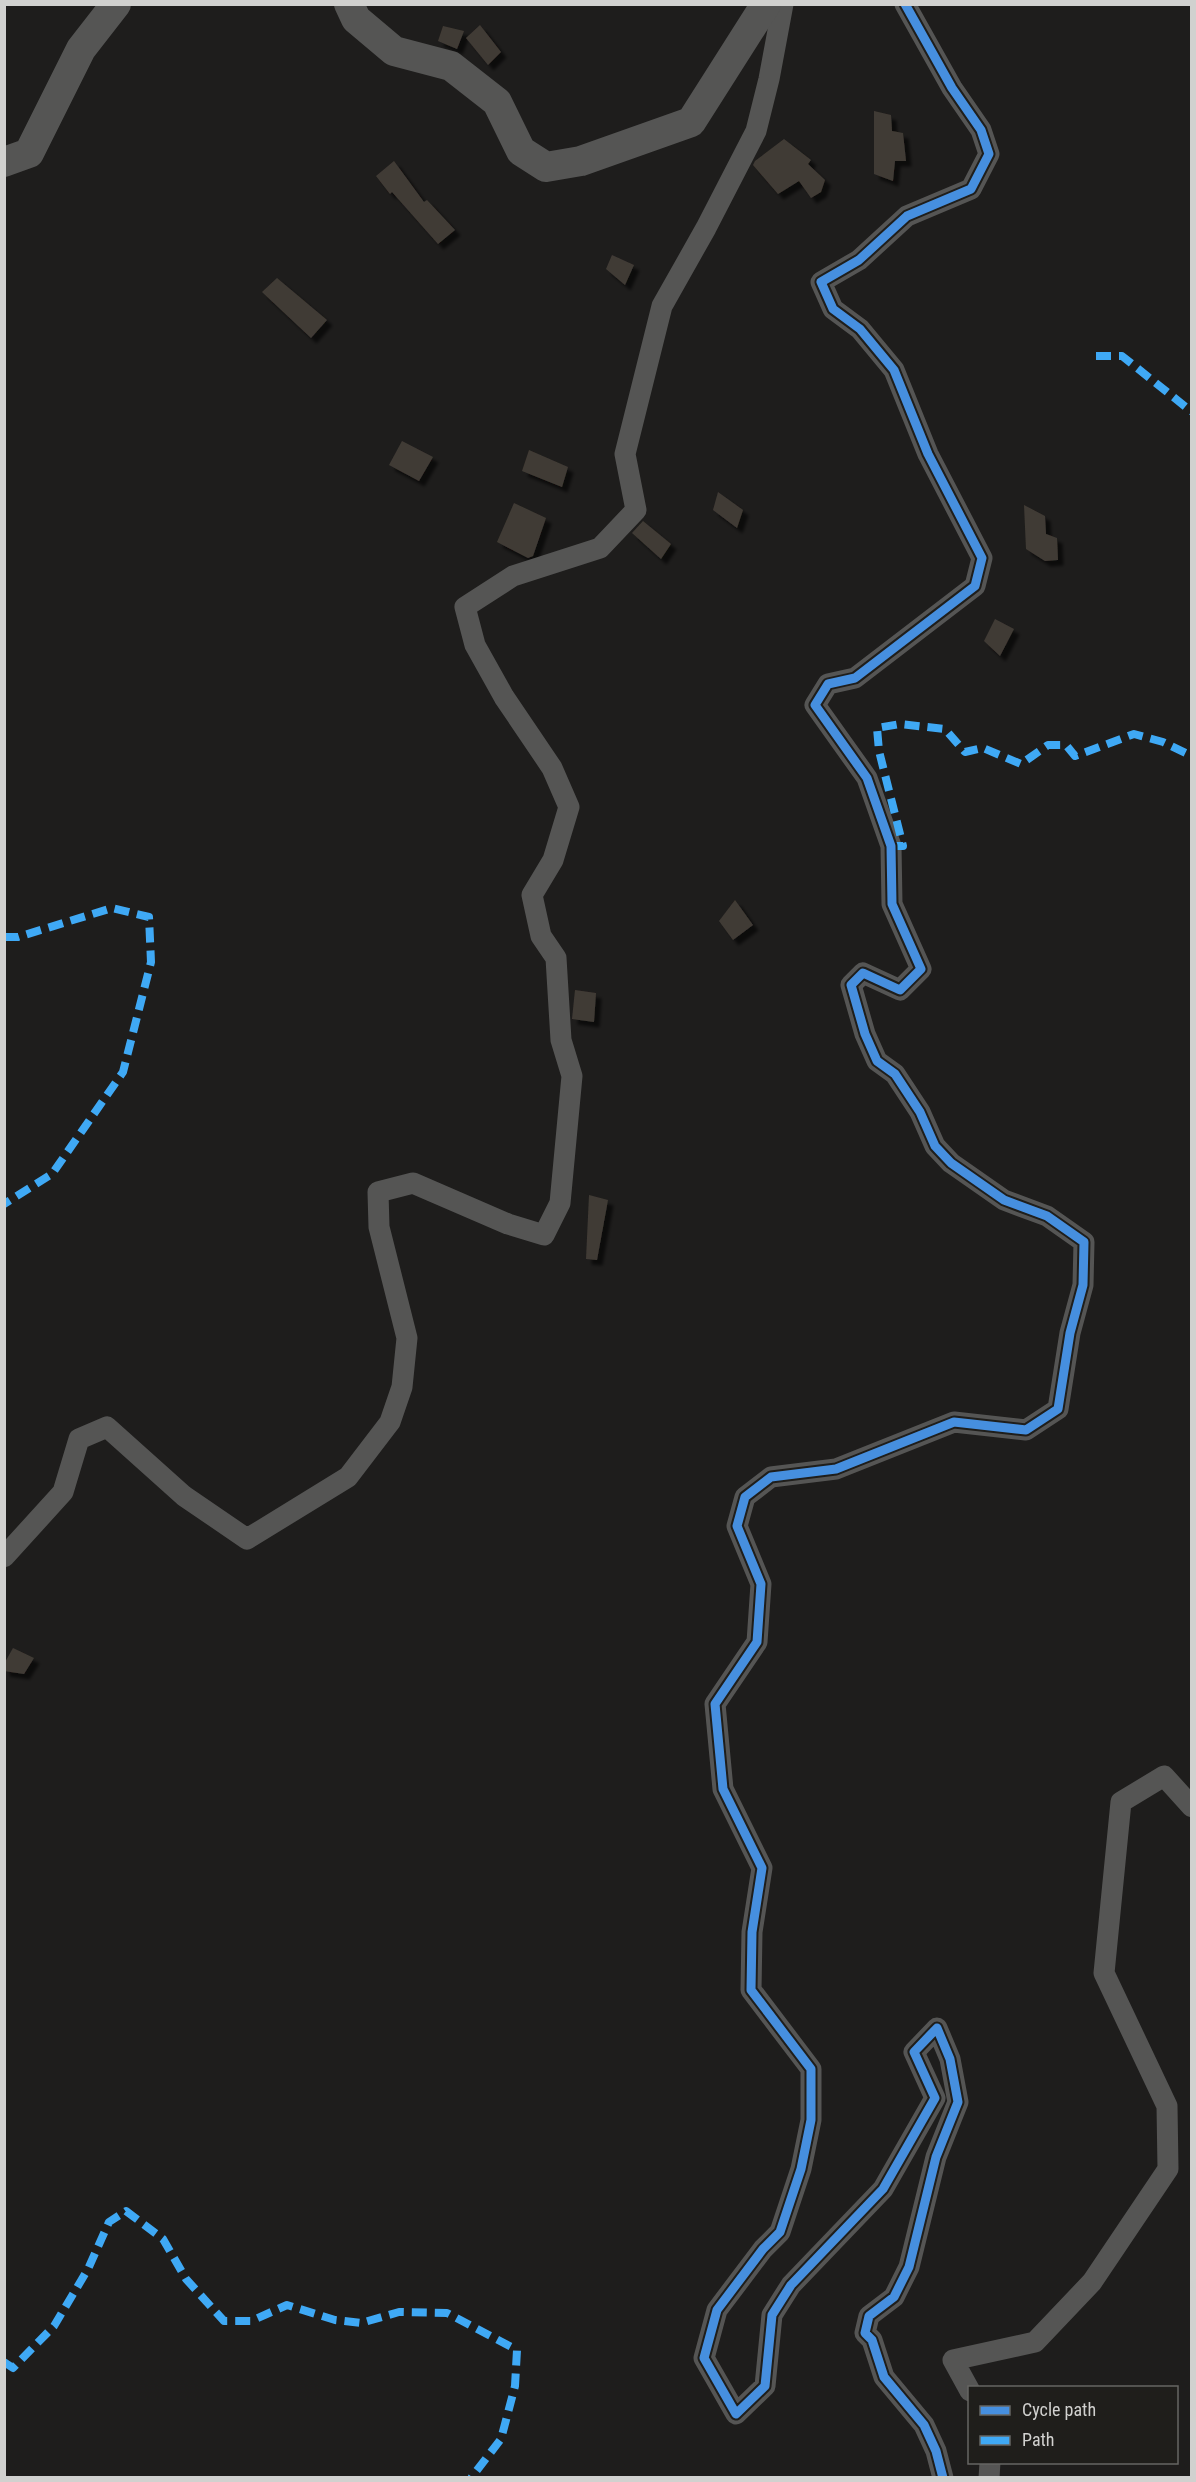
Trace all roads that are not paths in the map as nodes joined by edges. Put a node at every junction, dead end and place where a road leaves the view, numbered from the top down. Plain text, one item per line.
1 (116, 4) edge
2 (349, 4) edge
3 (766, 4) edge
4 (783, 4) edge
5 (905, 4) edge
6 (4, 162) edge
7 (4, 1557) edge
8 (1191, 1807) edge
9 (968, 2389) edge
10 (943, 2478) edge

1 - 6 street
2 - 3 street
4 - 7 street
5 - 10 street
8 - 9 street

